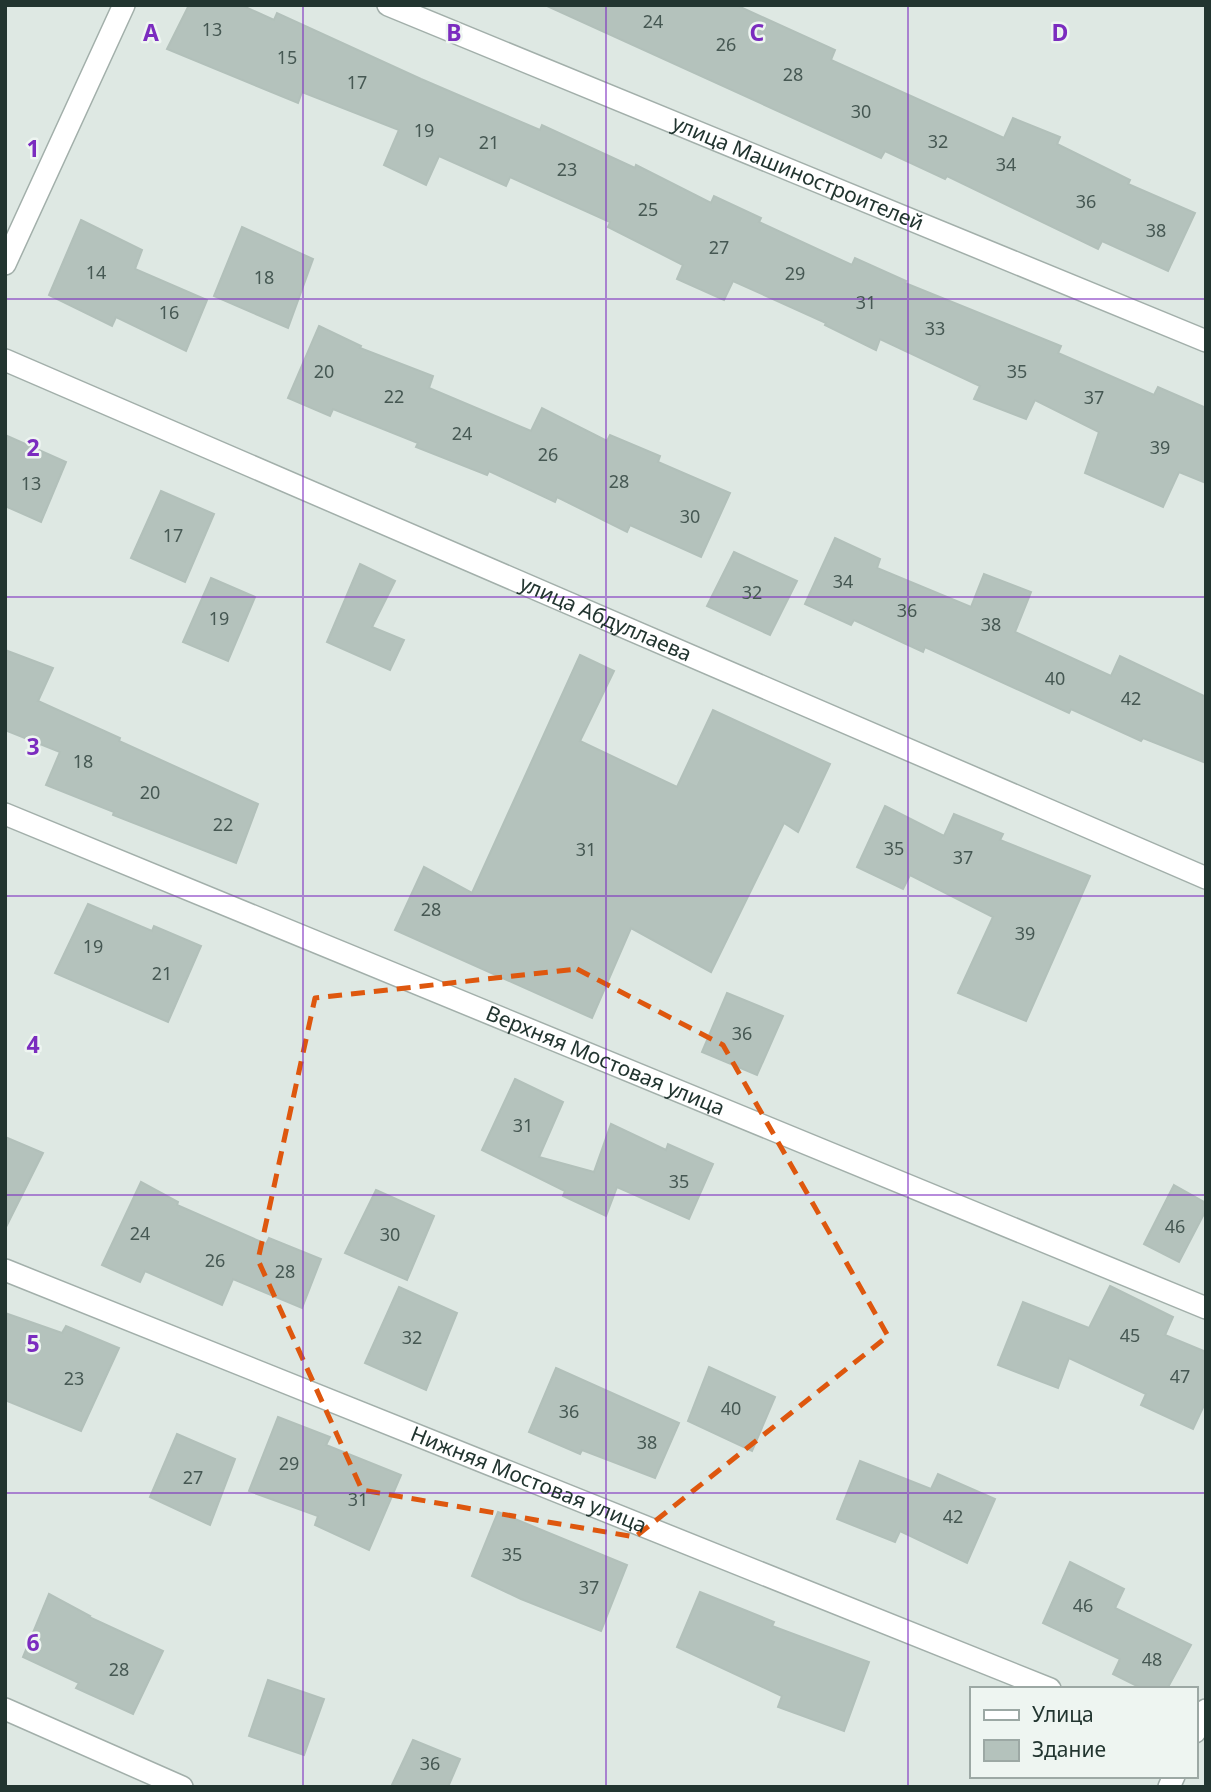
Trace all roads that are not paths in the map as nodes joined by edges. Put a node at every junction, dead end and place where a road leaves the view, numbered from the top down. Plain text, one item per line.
1 (124, 5) edge
2 (388, 5) edge
3 (5, 264) edge
4 (1206, 341) edge
5 (5, 360) edge
6 (5, 814) edge
7 (1206, 878) edge
8 (5, 1270) edge
9 (1206, 1308) edge
10 (1045, 1687) edge
11 (5, 1709) edge
12 (1206, 1710) edge
13 (1197, 1728) edge
14 (182, 1787) edge

1 - 3 street
2 - 4 street, улица Машиностроителей
5 - 7 street, улица Абдуллаева
6 - 9 street, Верхняя Мостовая улица
8 - 10 street, Нижняя Мостовая улица
11 - 14 street
12 - 13 street

